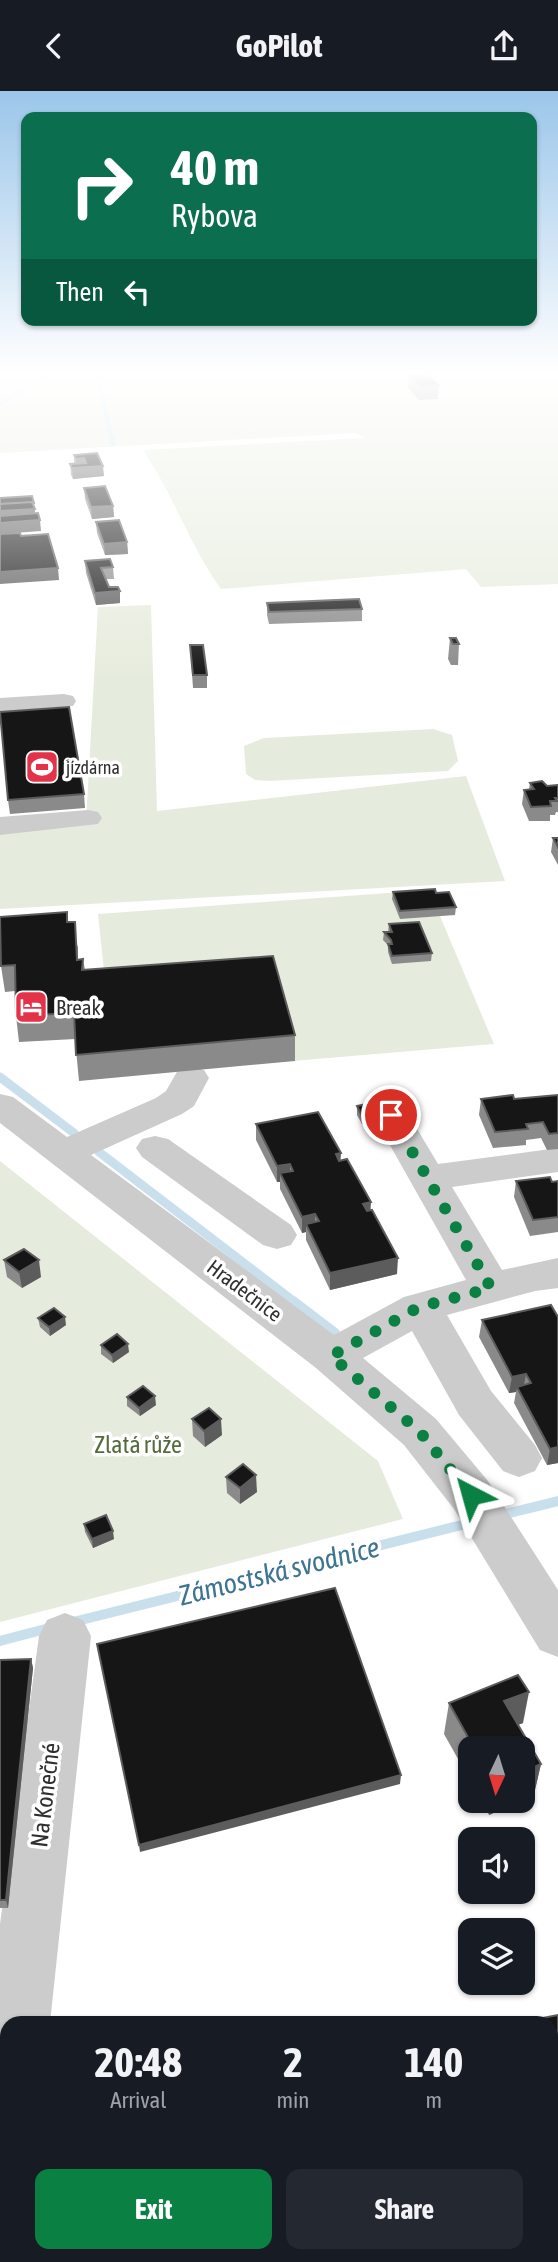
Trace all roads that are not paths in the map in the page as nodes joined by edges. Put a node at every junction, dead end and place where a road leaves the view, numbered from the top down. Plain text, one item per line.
1 (64, 701) dead end
2 (0, 705) edge
3 (88, 818) dead end
4 (0, 826) edge
5 (191, 1078) dead end
6 (0, 1105) edge
7 (391, 1115) dead end
8 (155, 1148) dead end
9 (64, 1154) junction
10 (558, 1160) edge
11 (427, 1178) junction
12 (226, 1199) junction
13 (169, 1233) junction
14 (277, 1235) dead end
15 (558, 1273) edge
16 (491, 1288) junction
17 (419, 1307) junction
18 (331, 1356) junction
19 (519, 1458) dead end
20 (558, 1634) edge
21 (65, 1636) dead end
22 (13, 1956) edge
23 (17, 2016) edge

1 - 2 street
3 - 4 street
5 - 9 street
6 - 9 street, Hradečnice
7 - 11 street
8 - 12 street
9 - 13 street, Hradečnice
10 - 11 street
11 - 16 street
12 - 13 street
12 - 14 street
13 - 18 street, Hradečnice
15 - 16 street
16 - 17 street
17 - 18 street
17 - 19 street
18 - 20 street, Hradečnice
21 - 22 street, Na Konečné
22 - 23 street, Na Konečné

